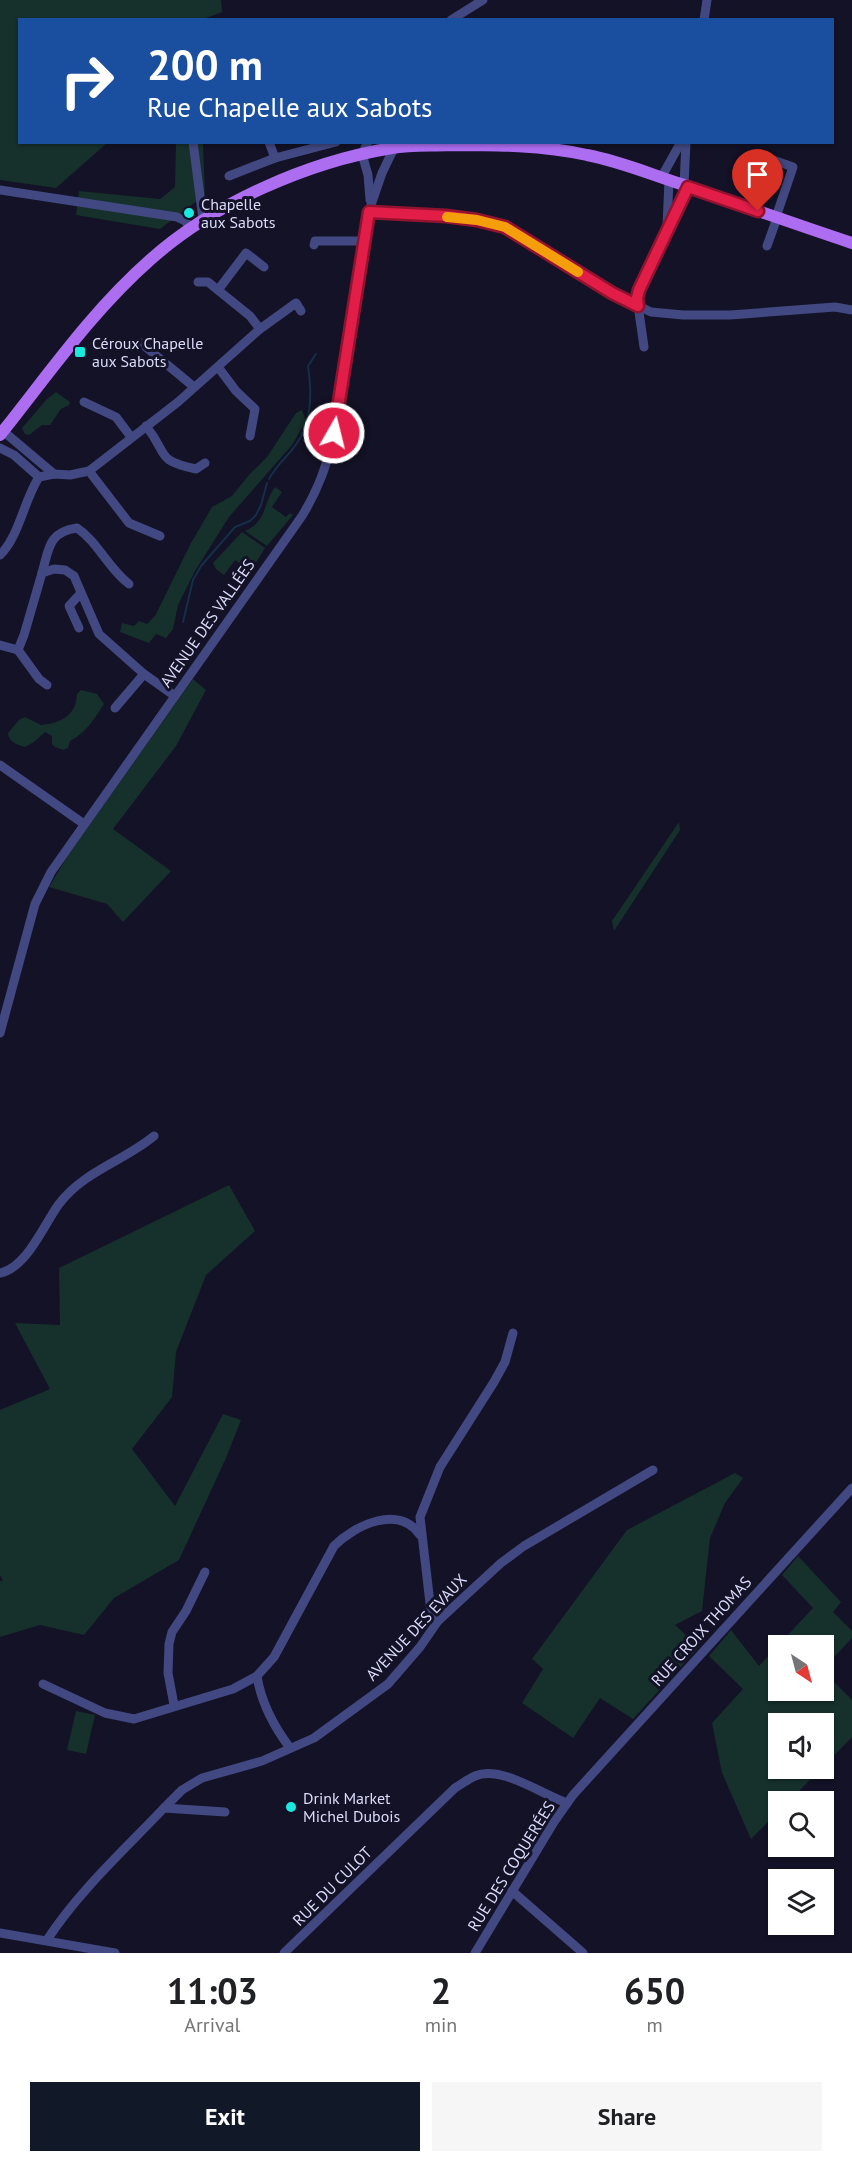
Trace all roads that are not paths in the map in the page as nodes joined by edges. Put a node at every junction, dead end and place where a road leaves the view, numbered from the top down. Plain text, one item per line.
1 (483, 0) edge
2 (707, 0) edge
3 (454, 18) edge
4 (704, 18) edge
5 (193, 144) edge
6 (270, 144) edge
7 (328, 144) edge
8 (367, 144) edge
9 (680, 144) edge
10 (686, 144) edge
11 (392, 146) edge
12 (362, 154) junction
13 (275, 158) junction
14 (773, 160) dead end
15 (229, 176) dead end
16 (665, 179) junction
17 (686, 186) junction
18 (0, 190) edge
19 (370, 208) junction
20 (777, 217) junction
21 (203, 220) junction
22 (191, 228) junction
23 (666, 232) junction
24 (364, 241) junction
25 (852, 243) edge
26 (314, 245) dead end
27 (767, 246) dead end
28 (264, 267) dead end
29 (198, 282) dead end
30 (218, 290) junction
31 (638, 306) junction
32 (852, 310) edge
33 (301, 311) dead end
34 (260, 330) junction
35 (141, 343) dead end
36 (644, 347) dead end
37 (218, 367) junction
38 (194, 387) junction
39 (84, 402) dead end
40 (146, 426) junction
41 (2, 433) edge
42 (250, 436) dead end
43 (131, 437) junction
44 (0, 448) edge
45 (205, 463) dead end
46 (89, 471) junction
47 (54, 474) junction
48 (39, 477) junction
49 (160, 536) dead end
50 (0, 555) edge
51 (42, 573) junction
52 (129, 584) dead end
53 (81, 593) junction
54 (79, 628) dead end
55 (0, 645) edge
56 (18, 650) junction
57 (144, 674) junction
58 (47, 685) dead end
59 (175, 696) junction
60 (115, 708) dead end
61 (0, 765) edge
62 (84, 824) junction
63 (0, 1033) edge
64 (154, 1136) dead end
65 (0, 1273) edge
66 (513, 1333) dead end
67 (653, 1470) dead end
68 (852, 1488) edge
69 (420, 1535) junction
70 (205, 1572) dead end
71 (438, 1622) junction
72 (257, 1676) junction
73 (43, 1684) dead end
74 (174, 1705) junction
75 (290, 1748) junction
76 (550, 1797) junction
77 (567, 1803) junction
78 (164, 1808) junction
79 (225, 1812) dead end
80 (554, 1822) junction
81 (512, 1891) junction
82 (0, 1933) edge
83 (47, 1940) junction
84 (114, 1953) edge
85 (284, 1953) edge
86 (475, 1953) edge
87 (583, 1953) edge

1 - 3 street
2 - 4 street
5 - 21 street
6 - 13 street
7 - 13 street
8 - 12 street
9 - 16 street
10 - 17 street
11 - 12 main road
11 - 16 main road
11 - 19 street, AVENUE DES VALLÉES
12 - 19 street, AVENUE DES VALLÉES
12 - 21 main road
13 - 15 street
14 - 20 street
16 - 17 main road
16 - 23 street
17 - 20 main road
17 - 23 street
18 - 22 street
19 - 24 street, AVENUE DES VALLÉES
19 - 31 street
20 - 25 main road
20 - 27 street
21 - 22 main road
22 - 41 main road
23 - 31 street
24 - 26 street
24 - 59 street, AVENUE DES VALLÉES
28 - 30 street
29 - 30 street
30 - 34 street
31 - 32 street
31 - 36 street
33 - 34 street
34 - 37 street
35 - 38 street
37 - 38 street
37 - 42 street
38 - 40 street
39 - 43 street
40 - 43 street
40 - 45 street
41 - 47 street
43 - 46 street
44 - 48 street
46 - 47 street
46 - 49 street
47 - 48 street
48 - 50 street
51 - 52 street
51 - 53 street
51 - 56 street
53 - 54 street
53 - 57 street
55 - 56 street
56 - 58 street
57 - 59 street
57 - 60 street
59 - 62 street, AVENUE DES VALLÉES
61 - 62 street
62 - 63 street, AVENUE DES VALLÉES
64 - 65 street
66 - 69 street
67 - 71 street, AVENUE DES EVAUX
68 - 77 street, RUE CROIX THOMAS
69 - 71 street
69 - 72 street
70 - 74 street
71 - 75 street, AVENUE DES EVAUX
72 - 74 street
72 - 75 street
73 - 74 street
75 - 78 street, AVENUE DES EVAUX
76 - 77 street, RUE DU CULOT
76 - 80 street
76 - 85 street, RUE DU CULOT
77 - 80 street, RUE DES COQUERÉES
78 - 79 street
78 - 83 street, AVENUE DES EVAUX
80 - 81 street, RUE DES COQUERÉES
81 - 86 street, RUE DES COQUERÉES
81 - 87 street
82 - 83 street
83 - 84 street

